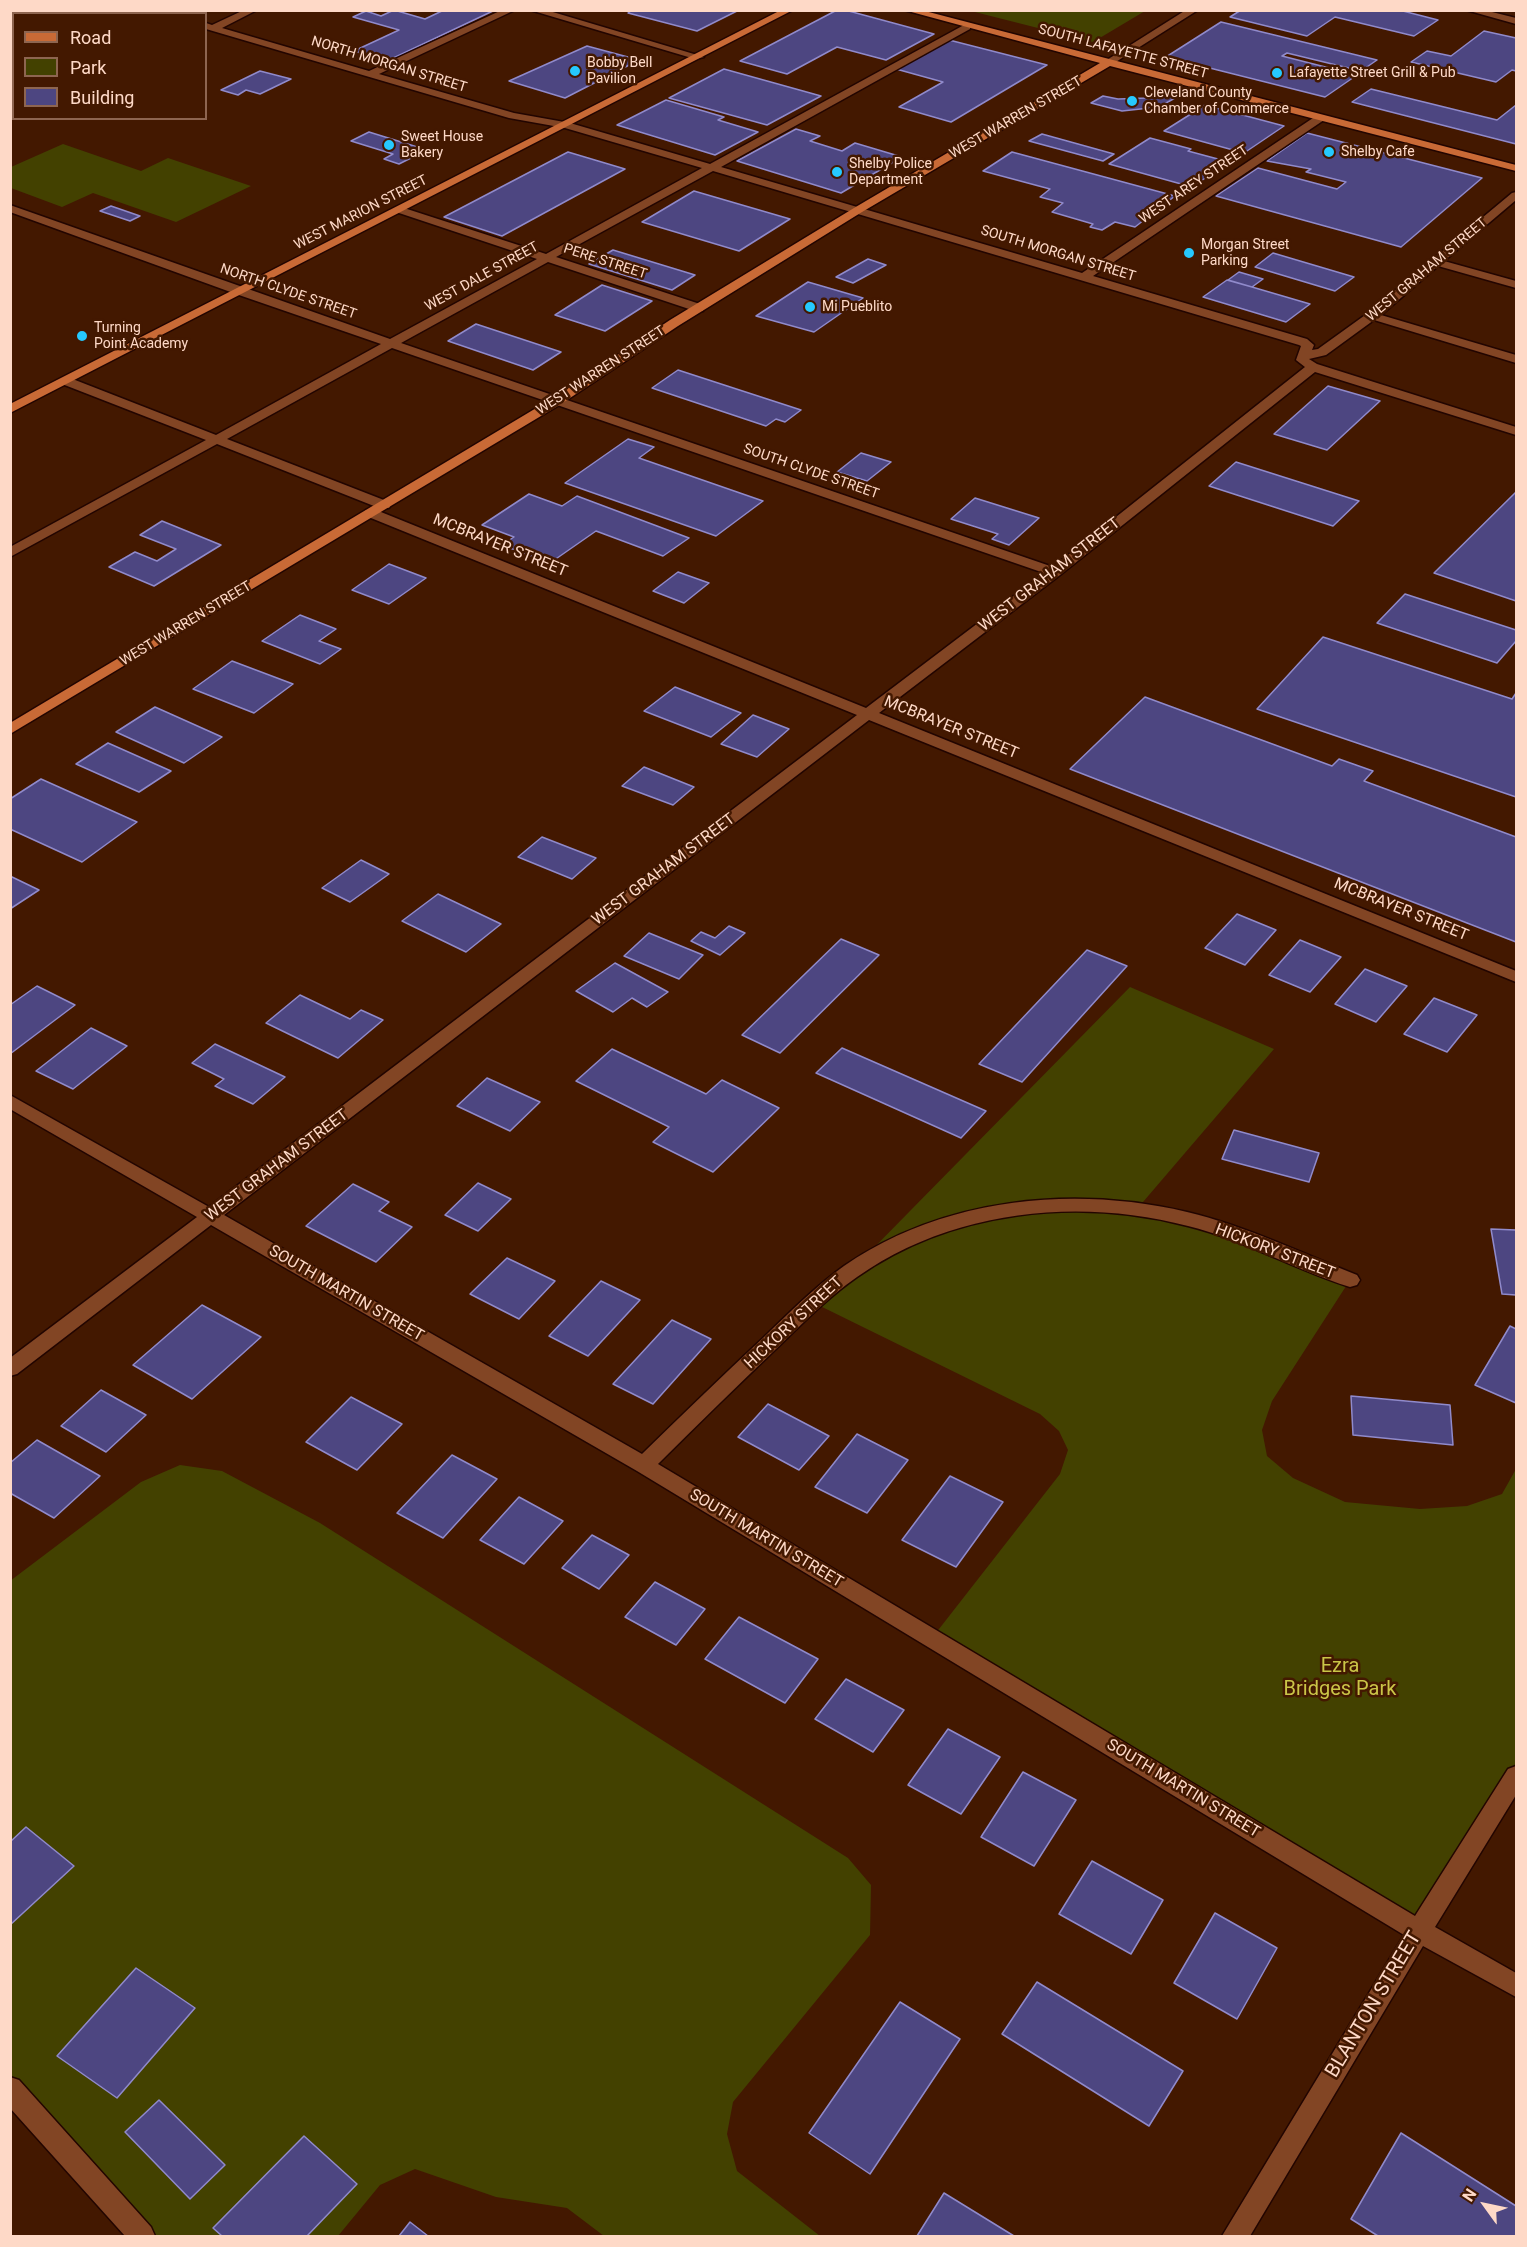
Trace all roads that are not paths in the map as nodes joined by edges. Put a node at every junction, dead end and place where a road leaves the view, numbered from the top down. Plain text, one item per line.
1 (253, 10) edge
2 (511, 10) edge
3 (534, 10) edge
4 (789, 10) edge
5 (908, 10) edge
6 (1470, 10) edge
7 (1193, 11) edge
8 (1516, 21) edge
9 (967, 27) junction
10 (208, 28) edge
11 (699, 57) junction
12 (1107, 63) junction
13 (372, 73) junction
14 (1320, 118) junction
15 (566, 125) junction
16 (711, 168) junction
17 (1516, 168) edge
18 (1516, 195) edge
19 (10, 208) edge
20 (400, 210) junction
21 (858, 210) junction
22 (547, 258) junction
23 (1435, 262) junction
24 (1084, 277) junction
25 (1516, 285) edge
26 (240, 292) junction
27 (699, 308) junction
28 (1372, 316) junction
29 (391, 344) junction
30 (1516, 358) edge
31 (1308, 361) junction
32 (66, 381) junction
33 (557, 401) junction
34 (10, 409) edge
35 (1516, 431) edge
36 (216, 440) junction
37 (377, 509) junction
38 (10, 553) edge
39 (1055, 572) junction
40 (869, 714) junction
41 (10, 730) edge
42 (1516, 977) edge
43 (10, 1101) edge
44 (211, 1216) junction
45 (1350, 1280) dead end
46 (10, 1369) edge
47 (644, 1466) junction
48 (1516, 1776) edge
49 (1419, 1931) junction
50 (1516, 1986) edge
51 (10, 2089) edge
52 (142, 2236) edge
53 (1235, 2236) edge

1 - 10 street
2 - 13 street
3 - 11 street
4 - 11 main road, WEST MARION STREET
5 - 9 main road, SOUTH LAFAYETTE STREET
6 - 8 street
7 - 12 street, WEST WARREN STREET
9 - 12 main road, SOUTH LAFAYETTE STREET
9 - 16 street, WEST DALE STREET
10 - 13 street, NORTH MORGAN STREET
11 - 15 main road, WEST MARION STREET
12 - 14 main road, SOUTH LAFAYETTE STREET
12 - 21 main road, WEST WARREN STREET
13 - 15 street, NORTH MORGAN STREET
14 - 17 main road, SOUTH LAFAYETTE STREET
14 - 24 street, WEST AREY STREET
15 - 16 street, SOUTH MORGAN STREET
15 - 20 main road, WEST MARION STREET
16 - 21 street, SOUTH MORGAN STREET
16 - 22 street, WEST DALE STREET
18 - 23 street, WEST GRAHAM STREET
19 - 26 street, NORTH CLYDE STREET
20 - 22 street, PERE STREET
20 - 26 main road, WEST MARION STREET
21 - 24 street, SOUTH MORGAN STREET
21 - 27 main road, WEST WARREN STREET
22 - 27 street, PERE STREET
22 - 29 street, WEST DALE STREET
23 - 25 street
23 - 28 street, WEST GRAHAM STREET
24 - 31 street, SOUTH MORGAN STREET
26 - 29 street, NORTH CLYDE STREET
26 - 32 main road, WEST MARION STREET
27 - 33 main road, WEST WARREN STREET
28 - 30 street
28 - 31 street, WEST GRAHAM STREET
29 - 33 street, NORTH CLYDE STREET
29 - 36 street, WEST DALE STREET
31 - 35 street
31 - 39 street, WEST GRAHAM STREET
32 - 34 main road, WEST MARION STREET
32 - 36 street, MCBRAYER STREET
33 - 37 main road, WEST WARREN STREET
33 - 39 street, SOUTH CLYDE STREET
36 - 37 street, MCBRAYER STREET
36 - 38 street, WEST DALE STREET
37 - 40 street, MCBRAYER STREET
37 - 41 main road, WEST WARREN STREET
39 - 40 street, WEST GRAHAM STREET
40 - 42 street, MCBRAYER STREET
40 - 44 street, WEST GRAHAM STREET
43 - 44 street, SOUTH MARTIN STREET
44 - 46 street, WEST GRAHAM STREET
44 - 47 street, SOUTH MARTIN STREET
45 - 47 street, HICKORY STREET
47 - 49 street, SOUTH MARTIN STREET
48 - 49 street, BLANTON STREET
49 - 50 street, SOUTH MARTIN STREET
49 - 53 street, BLANTON STREET
51 - 52 street

